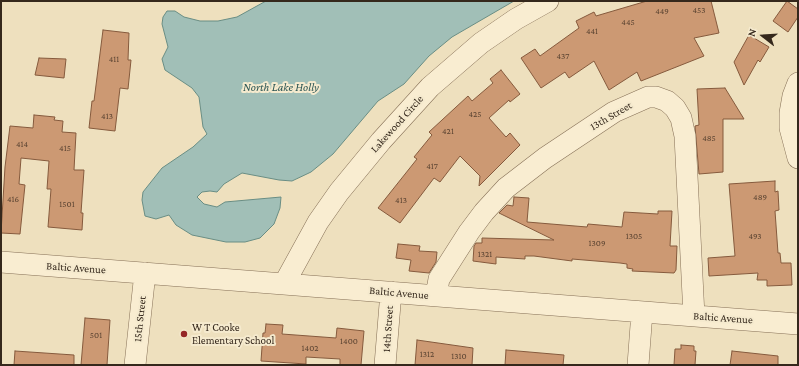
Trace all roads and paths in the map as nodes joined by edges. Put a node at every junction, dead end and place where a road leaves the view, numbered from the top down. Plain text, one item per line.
1 (548, 1) edge
2 (798, 83) edge
3 (798, 158) edge
4 (1, 262) edge
5 (145, 273) junction
6 (284, 284) junction
7 (390, 292) junction
8 (436, 296) junction
9 (642, 312) junction
10 (694, 316) junction
11 (798, 324) edge
12 (135, 365) edge
13 (385, 365) edge
14 (638, 365) edge

1 - 6 street, Lakewood Circle
2 - 3 street
4 - 5 street, Baltic Avenue
5 - 6 street, Baltic Avenue
5 - 12 street, 15th Street
6 - 7 street, Baltic Avenue
7 - 8 street, Baltic Avenue
7 - 13 street, 14th Street
8 - 9 street, Baltic Avenue
8 - 10 street, 13th Street
9 - 10 street, Baltic Avenue
9 - 14 street
10 - 11 street, Baltic Avenue

